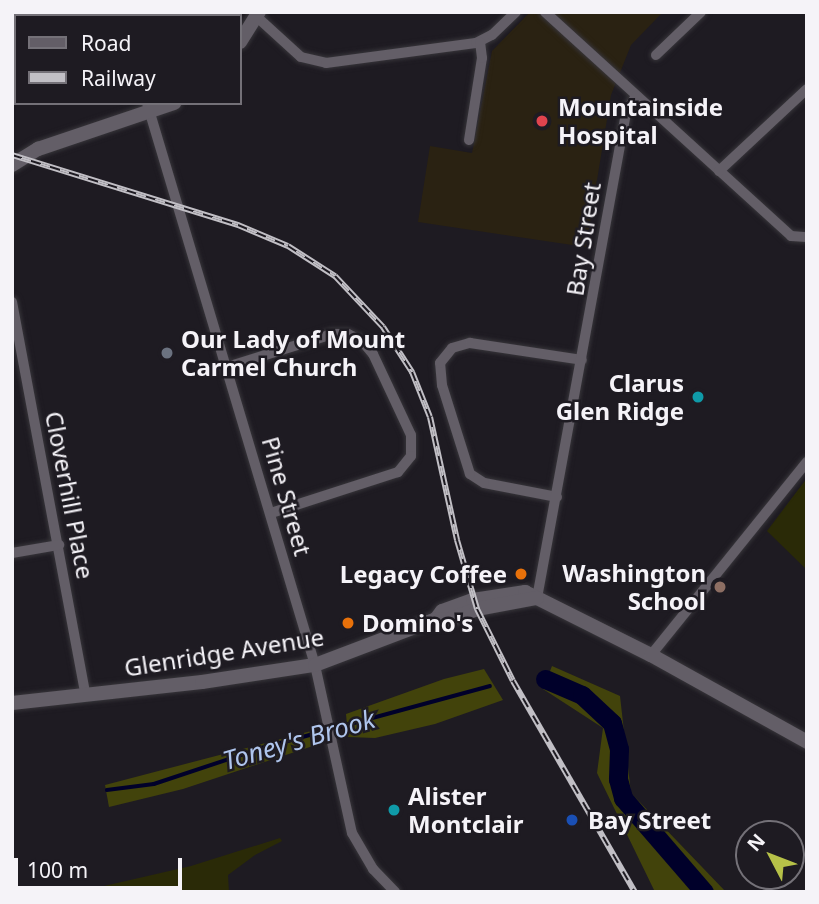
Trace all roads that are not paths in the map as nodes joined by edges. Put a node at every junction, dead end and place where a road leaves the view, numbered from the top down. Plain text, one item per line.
1 (516, 12) edge
2 (545, 12) edge
3 (701, 12) edge
4 (258, 15) edge
5 (242, 38) edge
6 (480, 42) junction
7 (656, 55) dead end
8 (807, 89) edge
9 (636, 96) junction
10 (165, 105) edge
11 (148, 109) edge
12 (469, 140) dead end
13 (12, 165) edge
14 (719, 171) junction
15 (807, 237) edge
16 (12, 302) edge
17 (582, 360) junction
18 (227, 367) junction
19 (807, 462) edge
20 (557, 496) junction
21 (271, 513) junction
22 (59, 545) junction
23 (12, 553) edge
24 (537, 598) junction
25 (652, 654) junction
26 (315, 665) junction
27 (86, 696) junction
28 (12, 703) edge
29 (807, 742) edge
30 (395, 892) edge

1 - 6 street
2 - 9 street
3 - 7 street
4 - 5 street
4 - 6 street
6 - 12 street
8 - 14 street
9 - 14 street
9 - 17 street, Bay Street
10 - 11 street
11 - 13 street
11 - 18 street, Pine Street
14 - 15 street
16 - 22 street, Cloverhill Place
17 - 20 street, Bay Street
17 - 20 street
18 - 21 street, Pine Street
18 - 21 street
19 - 25 street
20 - 24 street, Bay Street
21 - 26 street, Pine Street
22 - 23 street
22 - 27 street, Cloverhill Place
24 - 25 street
24 - 26 street, Glenridge Avenue
25 - 29 street
26 - 27 street, Glenridge Avenue
26 - 30 street, Pine Street
27 - 28 street, Glenridge Avenue

